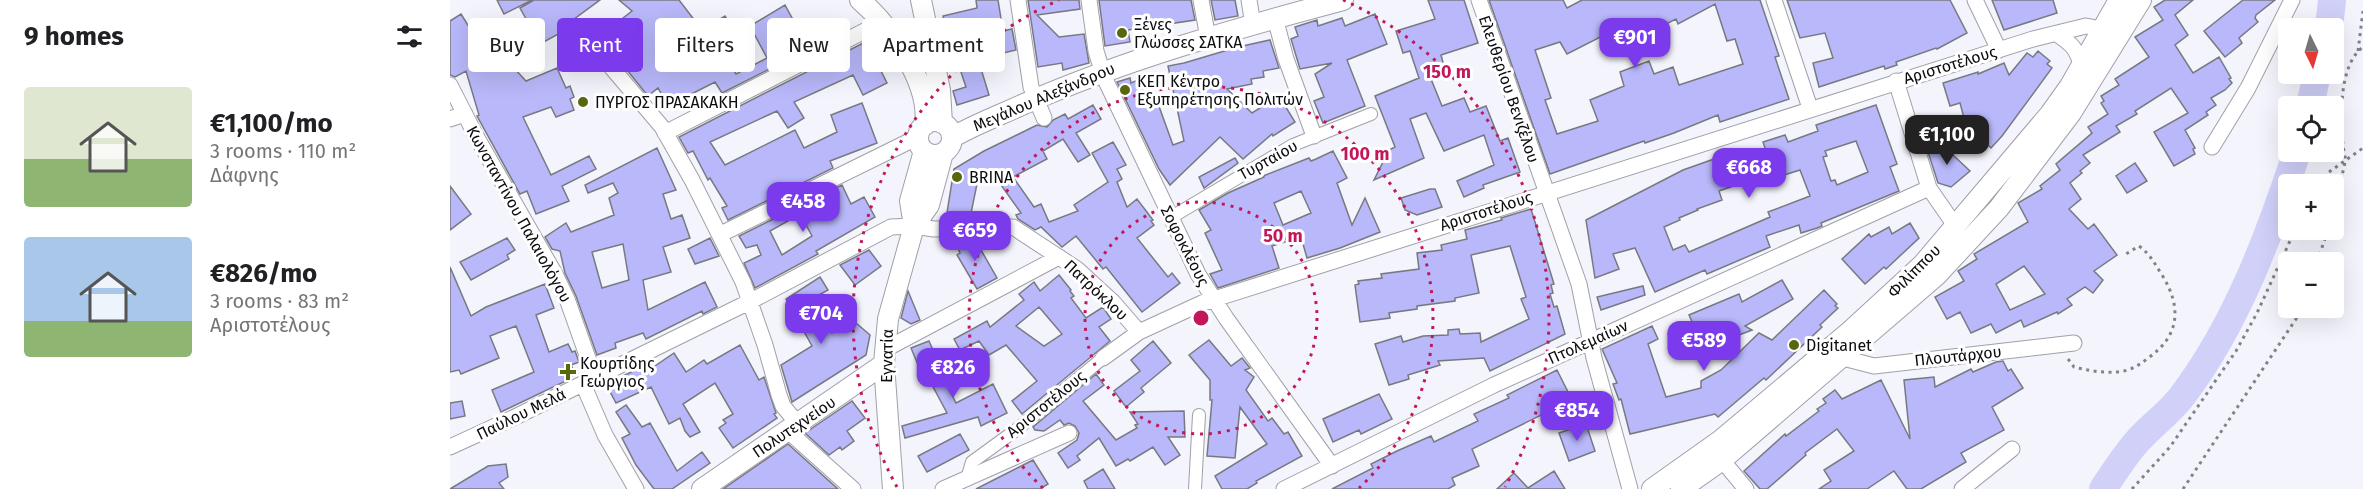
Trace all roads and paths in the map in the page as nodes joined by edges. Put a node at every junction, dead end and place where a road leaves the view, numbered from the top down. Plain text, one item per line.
1 (860, 0) edge
2 (921, 0) edge
3 (1017, 0) edge
4 (1089, 0) edge
5 (1201, 0) edge
6 (1249, 0) edge
7 (1342, 0) edge
8 (1479, 0) edge
9 (1774, 0) edge
10 (1975, 0) edge
11 (2119, 0) edge
12 (2141, 0) edge
13 (2292, 0) edge
14 (2363, 11) edge
15 (878, 18) edge
16 (1275, 18) junction
17 (1253, 25) junction
18 (2102, 29) junction
19 (862, 32) edge
20 (2057, 34) junction
21 (1208, 38) junction
22 (2363, 47) edge
23 (1999, 50) junction
24 (2358, 51) junction
25 (2081, 65) junction
26 (615, 72) edge
27 (912, 72) edge
28 (1102, 72) junction
29 (1896, 81) junction
30 (450, 85) edge
31 (1036, 99) junction
32 (1810, 108) junction
33 (1371, 114) dead end
34 (457, 117) edge
35 (1044, 118) dead end
36 (665, 133) junction
37 (1314, 136) junction
38 (934, 137) junction
39 (2212, 147) dead end
40 (2363, 148) edge
41 (2346, 160) junction
42 (2328, 174) edge
43 (2342, 174) edge
44 (1929, 188) junction
45 (1545, 192) junction
46 (1170, 218) junction
47 (914, 226) junction
48 (1956, 227) junction
49 (721, 234) junction
50 (2290, 240) edge
51 (2126, 254) dead end
52 (1059, 257) junction
53 (1213, 299) junction
54 (751, 301) junction
55 (2296, 318) edge
56 (1139, 332) junction
57 (1591, 341) junction
58 (2067, 344) joint
59 (884, 357) junction
60 (1103, 358) joint
61 (1843, 358) junction
62 (589, 381) junction
63 (1199, 415) dead end
64 (793, 428) junction
65 (1069, 433) dead end
66 (450, 447) edge
67 (2012, 449) dead end
68 (1722, 460) junction
69 (1332, 466) junction
70 (967, 479) junction
71 (636, 489) edge
72 (702, 489) edge
73 (853, 489) edge
74 (893, 489) edge
75 (943, 489) edge
76 (1195, 489) edge
77 (1284, 489) edge
78 (1630, 489) edge
79 (1652, 489) edge
80 (1681, 489) edge
81 (1746, 489) edge
82 (1962, 489) edge
83 (2132, 489) edge
84 (2183, 489) edge

1 - 15 street
2 - 38 street, Εγνατία
3 - 31 street
4 - 28 street, Σοφοκλέους
5 - 21 street
6 - 17 street
7 - 16 street, Μεγάλου Αλεξάνδρου
8 - 45 street, Ελευθερίου Βενιζέλου
9 - 32 street
10 - 23 street
11 - 18 street, Φιλίππου
12 - 61 street, Φιλίππου
13 - 39 street
14 - 24 path
16 - 17 street, Μεγάλου Αλεξάνδρου
16 - 37 street
17 - 21 street, Μεγάλου Αλεξάνδρου
18 - 20 street, Αριστοτέλους
18 - 25 street, Φιλίππου
19 - 36 street
20 - 23 street, Αριστοτέλους
20 - 25 street
21 - 28 street, Μεγάλου Αλεξάνδρου
22 - 24 path
23 - 29 street, Αριστοτέλους
24 - 41 path
25 - 48 street, Φιλίππου
26 - 36 street
27 - 38 street
28 - 31 street, Μεγάλου Αλεξάνδρου
28 - 46 street, Σοφοκλέους
29 - 32 street, Αριστοτέλους
29 - 44 street
30 - 34 street, Κωνσταντίνου Παλαιολόγου
31 - 35 street
31 - 38 street, Μεγάλου Αλεξάνδρου
32 - 45 street, Αριστοτέλους
33 - 37 street, Τυρταίου
34 - 62 street, Κωνσταντίνου Παλαιολόγου
36 - 49 street
37 - 46 street, Τυρταίου
38 - 47 street, Εγνατία
38 - 49 street
40 - 41 path
41 - 42 path
41 - 43 path
44 - 48 street
44 - 57 street, Πτολεμαίων
45 - 53 street, Αριστοτέλους
45 - 57 street, Ελευθερίου Βενιζέλου
46 - 53 street, Σοφοκλέους
47 - 52 street, Πατρόκλου
47 - 54 street, Παύλου Μελά
47 - 59 street, Εγνατία
48 - 79 street, Φιλίππου
49 - 54 street
50 - 83 path
51 - 58 path
52 - 56 street, Πατρόκλου
52 - 59 street
53 - 56 street, Αριστοτέλους
53 - 69 street, Σοφοκλέους
54 - 62 street, Παύλου Μελά
54 - 64 street
55 - 84 path
56 - 60 street, Αριστοτέλους
57 - 69 street, Πτολεμαίων
57 - 78 street, Ελευθερίου Βενιζέλου
58 - 61 street, Πλουτάρχου
59 - 64 street, Πολυτεχνείου
59 - 74 street, Εγνατία
60 - 70 street, Αριστοτέλους
61 - 68 street, Φιλίππου
62 - 66 street, Παύλου Μελά
62 - 71 street, Κωνσταντίνου Παλαιολόγου
63 - 76 street
64 - 72 street, Πολυτεχνείου
64 - 73 street
65 - 70 street, Αριστοτέλους
67 - 82 street
68 - 80 street, Φιλίππου
68 - 81 street
69 - 77 street, Πτολεμαίων
70 - 75 street, Αριστοτέλους

